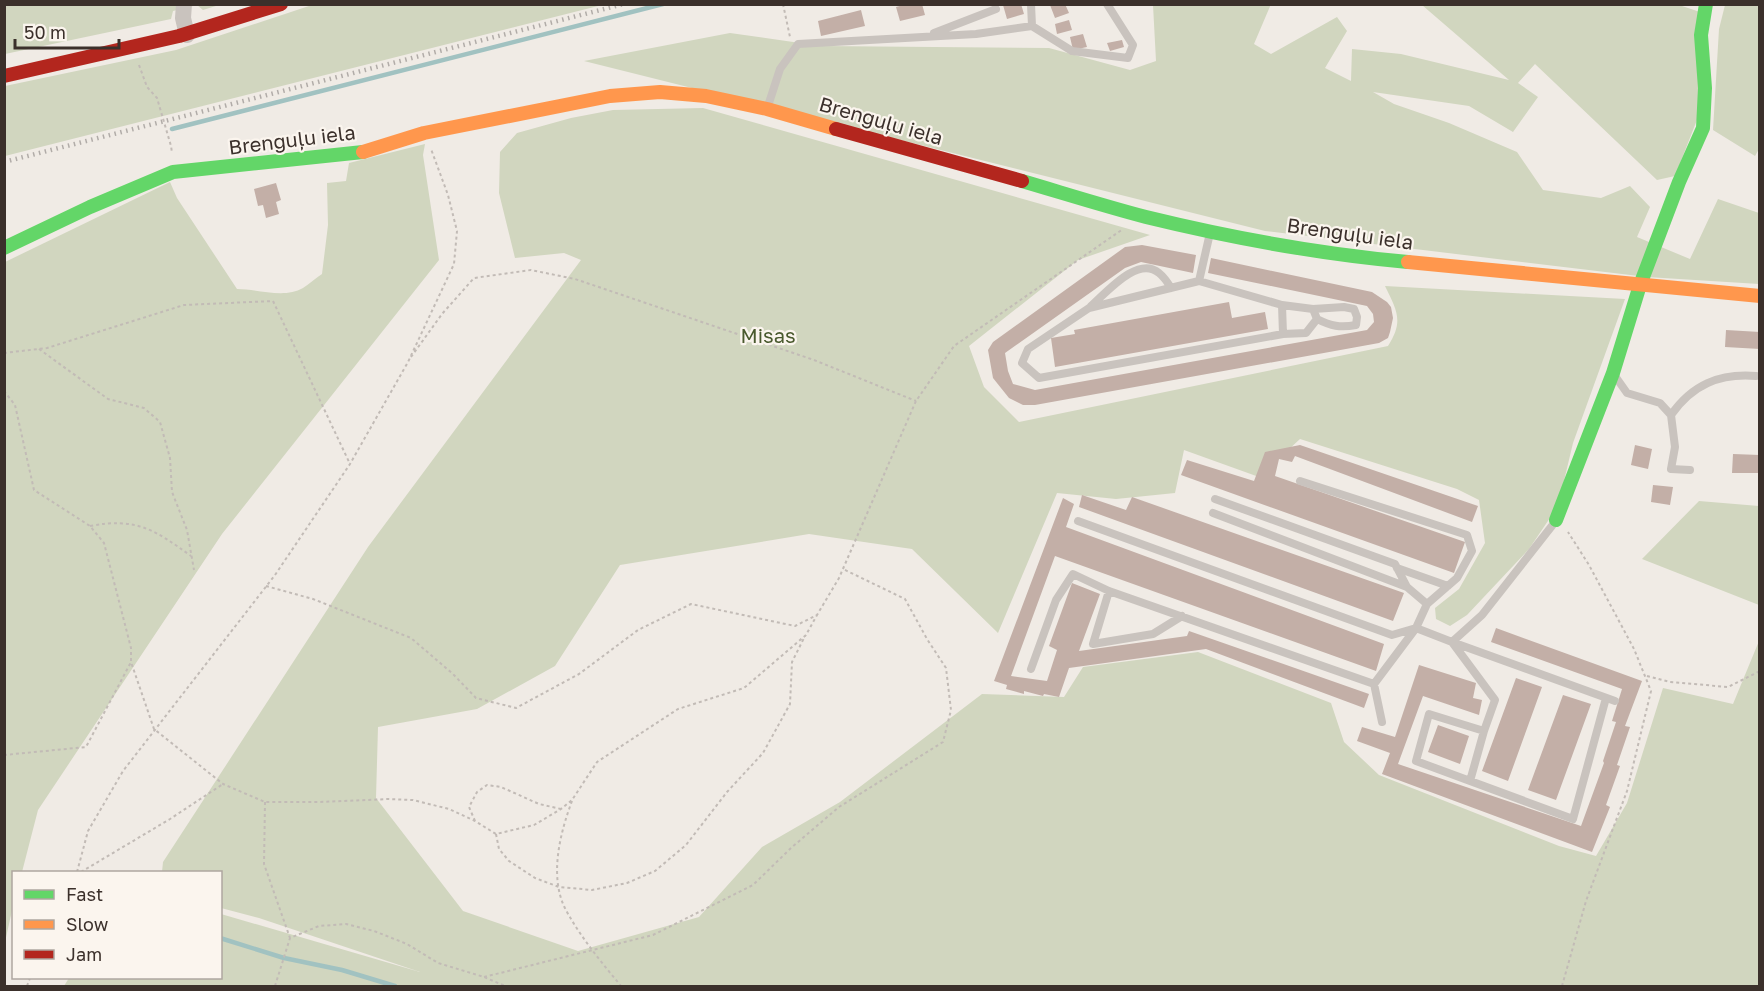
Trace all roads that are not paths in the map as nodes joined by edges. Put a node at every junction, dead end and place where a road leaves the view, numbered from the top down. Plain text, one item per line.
1 (184, 4) edge
2 (280, 4) edge
3 (1031, 4) edge
4 (1107, 4) edge
5 (1706, 4) edge
6 (996, 9) dead end
7 (1032, 27) junction
8 (187, 34) junction
9 (925, 37) junction
10 (4, 76) edge
11 (767, 109) junction
12 (1211, 232) junction
13 (4, 248) edge
14 (1199, 281) junction
15 (1640, 285) junction
16 (1171, 288) junction
17 (1760, 296) edge
18 (1282, 305) junction
19 (1089, 308) junction
20 (1313, 309) junction
21 (1317, 319) junction
22 (1282, 334) junction
23 (1613, 373) junction
24 (1756, 376) dead end
25 (1671, 415) junction
26 (1690, 470) dead end
27 (1300, 481) dead end
28 (1215, 499) dead end
29 (1213, 513) dead end
30 (1078, 520) dead end
31 (1556, 520) joint
32 (1397, 568) junction
33 (1448, 586) junction
34 (1407, 587) junction
35 (1110, 591) junction
36 (1427, 604) junction
37 (1182, 616) junction
38 (1416, 628) junction
39 (1452, 642) junction
40 (1031, 669) dead end
41 (1374, 684) junction
42 (1382, 722) dead end
43 (1484, 731) junction
44 (1470, 781) junction

1 - 8 street
2 - 8 street
3 - 7 lane
4 - 7 lane
5 - 15 street
6 - 9 lane
7 - 9 lane
8 - 10 street
9 - 11 lane
11 - 12 street, Brenguļu iela
11 - 13 street, Brenguļu iela
12 - 14 lane
12 - 15 street, Brenguļu iela
14 - 16 lane
14 - 18 lane
15 - 17 street, Brenguļu iela
15 - 23 street
16 - 19 lane
16 - 19 lane
18 - 20 lane
18 - 22 lane
19 - 22 lane
20 - 21 lane
20 - 21 lane
21 - 22 lane
23 - 25 lane
23 - 31 street
24 - 25 lane
25 - 26 lane
27 - 33 lane
28 - 32 lane
29 - 34 lane
30 - 38 lane
31 - 39 lane
32 - 33 lane
32 - 34 lane
33 - 36 lane
34 - 36 lane
35 - 37 lane
35 - 37 lane
35 - 40 lane
36 - 38 lane
37 - 41 lane
38 - 39 lane
38 - 41 lane
39 - 43 lane
39 - 44 lane
41 - 42 lane
43 - 44 lane
43 - 44 lane

